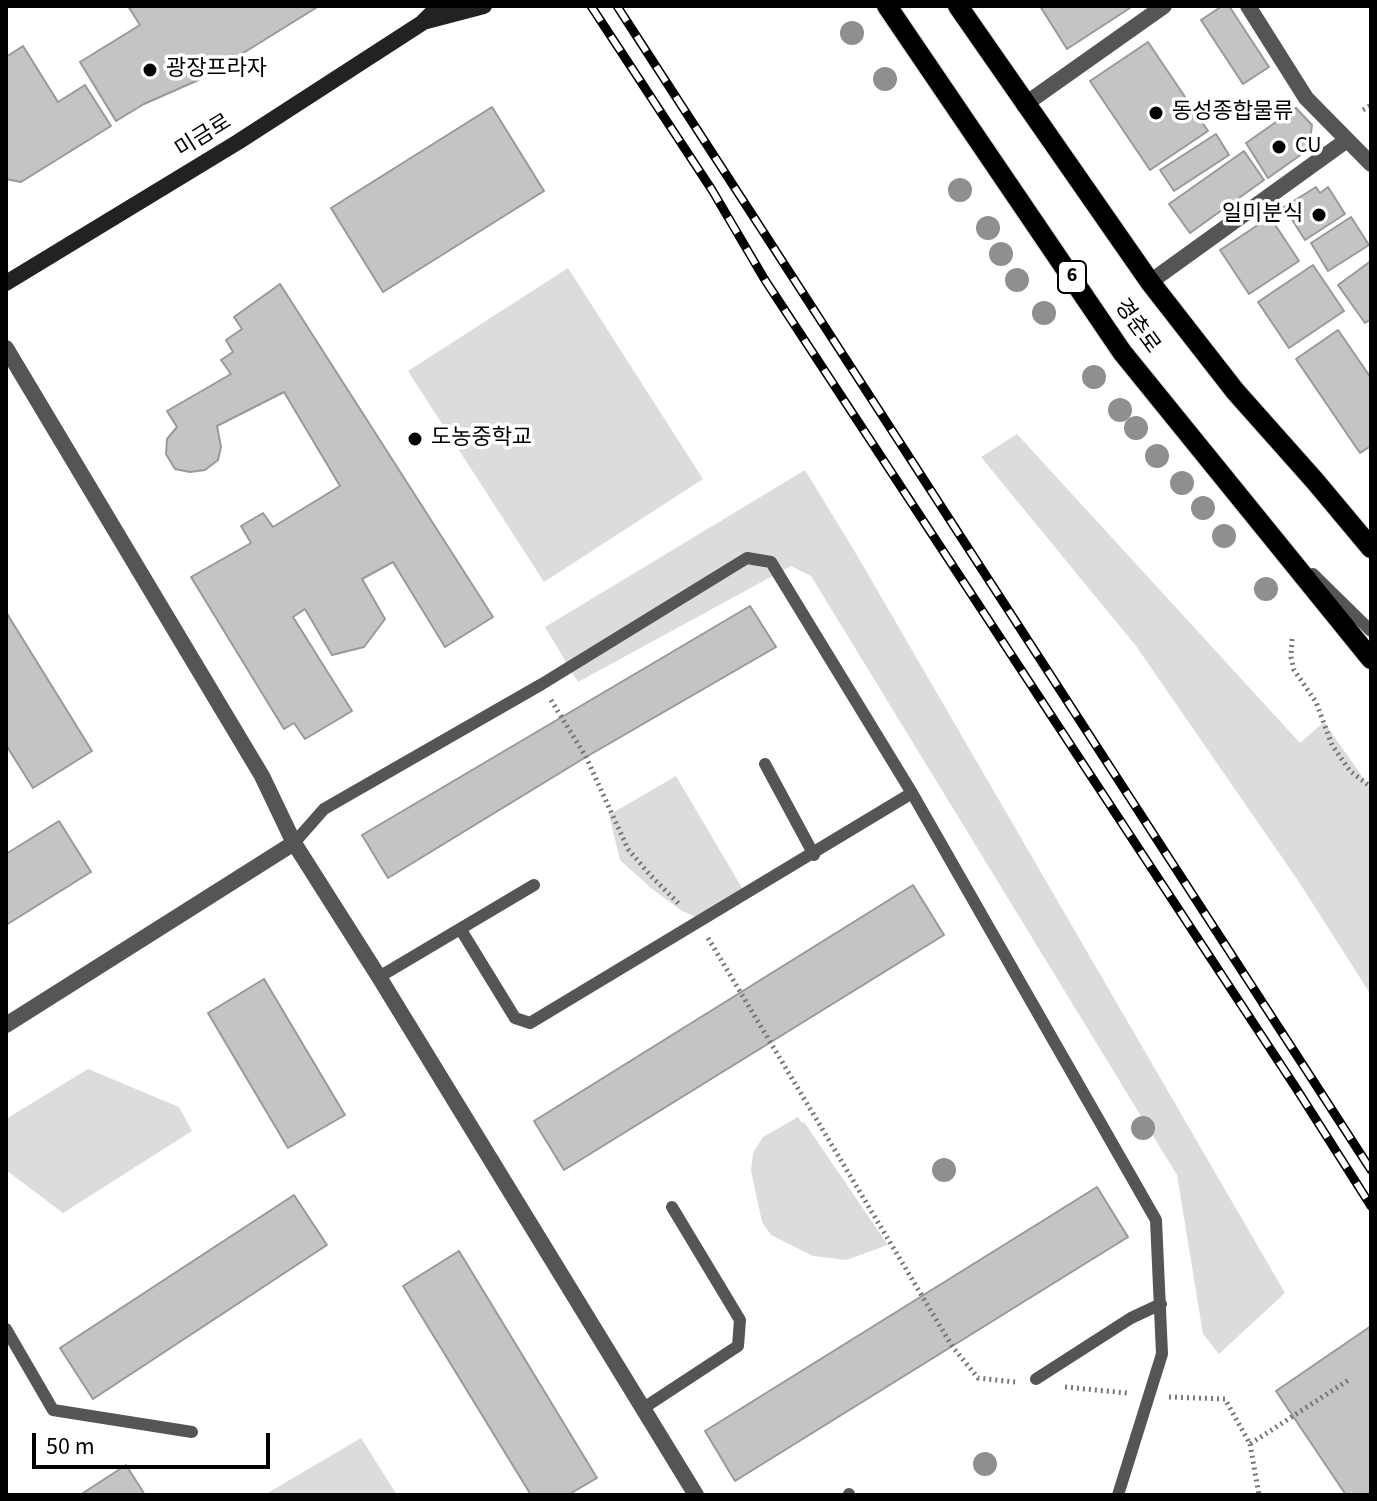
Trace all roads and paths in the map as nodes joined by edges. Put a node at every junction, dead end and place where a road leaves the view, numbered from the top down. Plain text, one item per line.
1 (439, 6) edge
2 (484, 6) edge
3 (887, 6) edge
4 (958, 6) edge
5 (1164, 6) edge
6 (1248, 6) edge
7 (422, 23) junction
8 (1024, 105) junction
9 (1371, 105) edge
10 (1363, 110) dead end
11 (1347, 140) junction
12 (1371, 164) edge
13 (1150, 282) junction
14 (6, 283) edge
15 (6, 348) edge
16 (1273, 536) junction
17 (1371, 548) edge
18 (1371, 631) edge
19 (1292, 639) dead end
20 (1371, 659) edge
21 (548, 696) dead end
22 (765, 764) dead end
23 (1371, 787) edge
24 (912, 793) junction
25 (294, 843) junction
26 (814, 855) junction
27 (534, 885) dead end
28 (699, 924) junction
29 (461, 930) junction
30 (379, 977) junction
31 (6, 1025) edge
32 (672, 1207) dead end
33 (1161, 1304) junction
34 (6, 1329) edge
35 (1351, 1380) dead end
36 (1030, 1381) joint
37 (1056, 1386) dead end
38 (1149, 1396) junction
39 (642, 1409) junction
40 (192, 1432) dead end
41 (1250, 1444) junction
42 (696, 1495) edge
43 (1118, 1495) edge
44 (1259, 1495) edge

1 - 7 street, 미금로
2 - 7 street, 미금로
3 - 16 main road, 경춘로 / 6
4 - 8 main road, 경춘로
5 - 8 street
6 - 11 street
7 - 14 street, 미금로
8 - 13 main road, 경춘로
9 - 10 path
11 - 12 street
11 - 13 street
13 - 17 main road, 경춘로
15 - 25 street
16 - 18 lane
16 - 20 main road, 경춘로 / 6
19 - 23 path
21 - 28 path
22 - 26 lane
24 - 25 lane
24 - 26 lane
24 - 33 lane
25 - 30 street
25 - 31 street
26 - 28 lane
27 - 29 lane
28 - 29 lane
28 - 36 path
29 - 30 lane
30 - 39 street
32 - 39 lane
33 - 36 lane
33 - 38 lane
34 - 40 lane
35 - 41 path
37 - 38 path
38 - 41 path
38 - 43 lane
39 - 42 street
41 - 44 path

